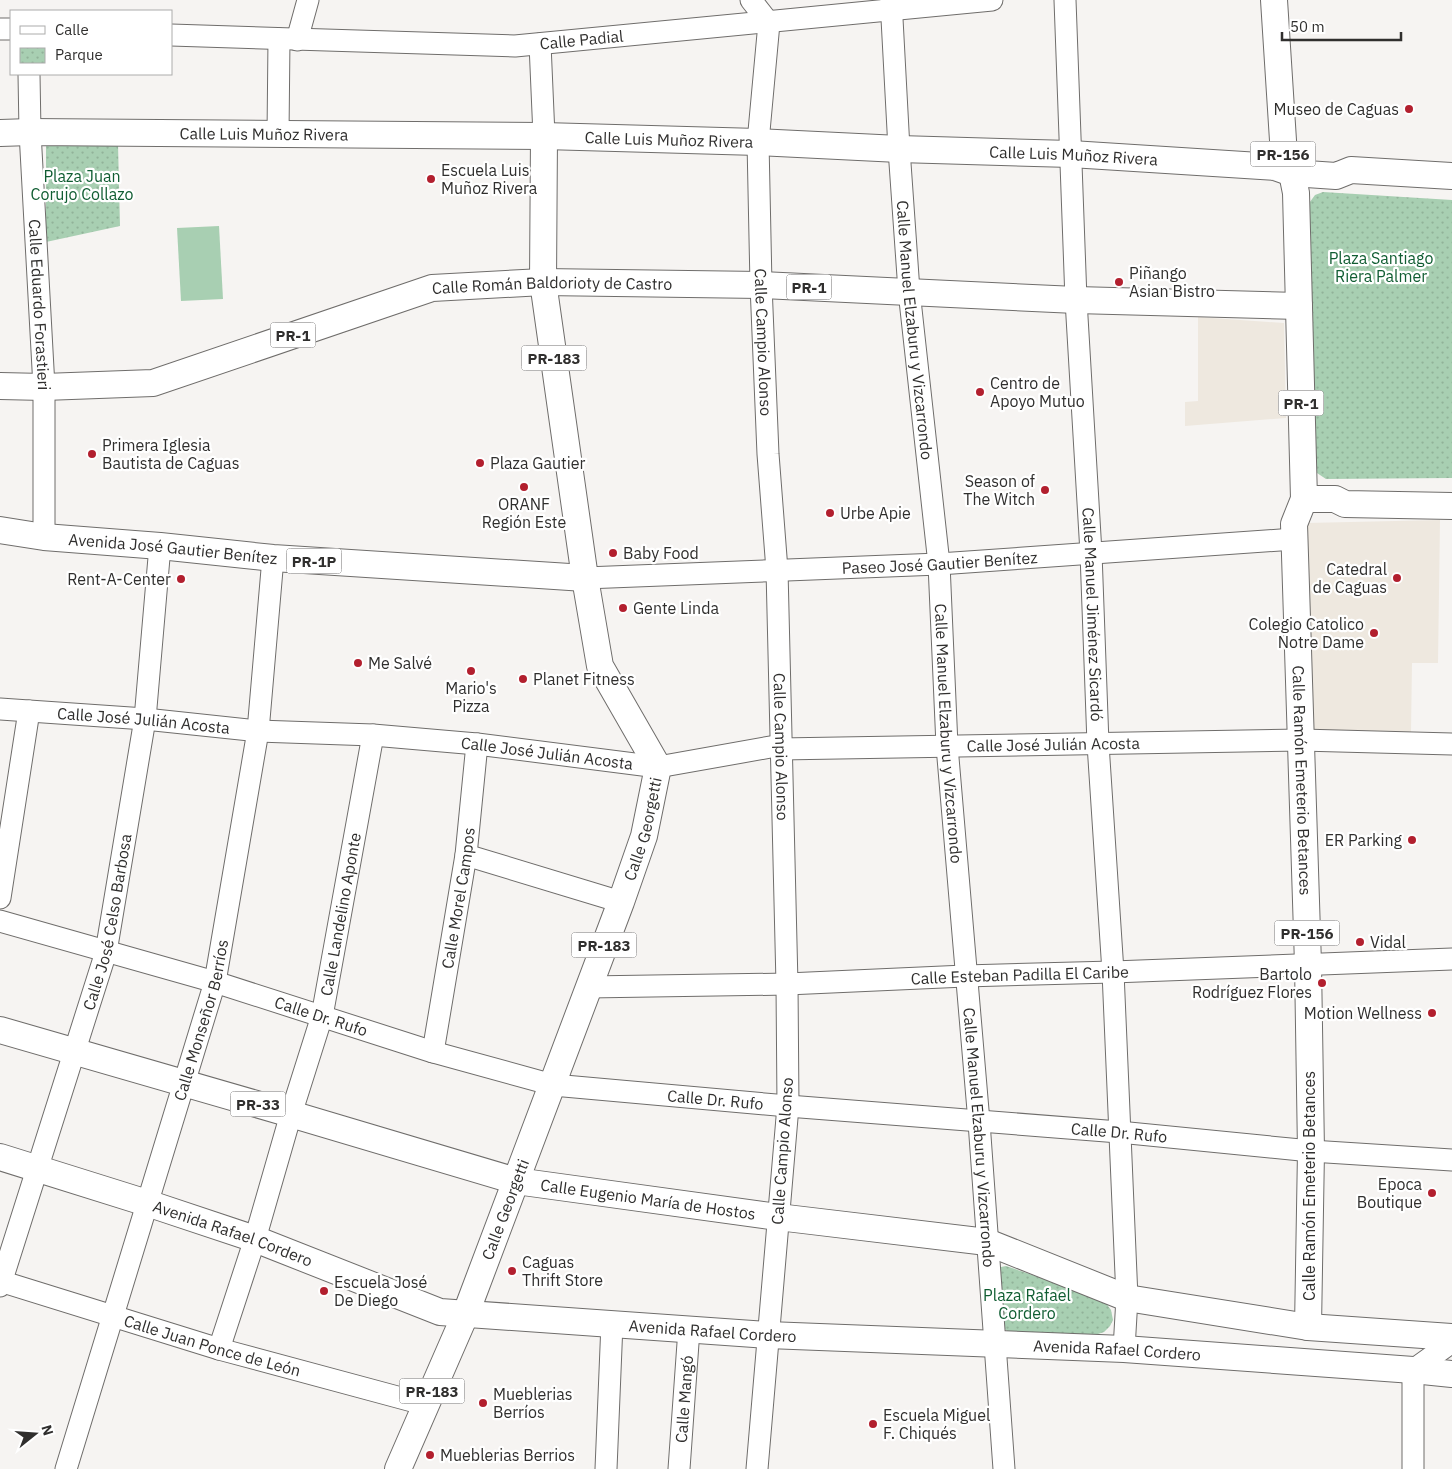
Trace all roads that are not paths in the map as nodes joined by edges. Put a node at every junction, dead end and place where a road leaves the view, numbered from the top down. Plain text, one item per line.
1 (308, 0) edge
2 (751, 0) edge
3 (992, 0) edge
4 (1065, 0) edge
5 (1274, 0) edge
6 (892, 5) edge
7 (769, 23) junction
8 (172, 35) edge
9 (288, 40) junction
10 (540, 44) junction
11 (29, 75) edge
12 (30, 132) junction
13 (0, 133) edge
14 (278, 135) junction
15 (544, 136) junction
16 (758, 142) junction
17 (899, 149) junction
18 (1071, 154) junction
19 (1292, 173) junction
20 (1452, 176) edge
21 (1408, 181) junction
22 (1452, 191) edge
23 (543, 282) junction
24 (761, 285) junction
25 (909, 291) junction
26 (1076, 300) junction
27 (1299, 306) junction
28 (0, 386) edge
29 (44, 387) junction
30 (1452, 491) edge
31 (1400, 498) junction
32 (1304, 499) junction
33 (1452, 506) edge
34 (0, 530) edge
35 (44, 537) junction
36 (1294, 539) junction
37 (160, 546) junction
38 (1091, 553) junction
39 (273, 558) junction
40 (939, 564) junction
41 (777, 570) junction
42 (585, 578) junction
43 (0, 709) edge
44 (30, 711) junction
45 (145, 719) junction
46 (258, 732) junction
47 (373, 735) junction
48 (1300, 740) junction
49 (477, 744) junction
50 (1098, 744) junction
51 (1452, 744) edge
52 (947, 746) junction
53 (780, 749) junction
54 (658, 767) junction
55 (466, 855) junction
56 (0, 898) edge
57 (621, 902) junction
58 (0, 921) edge
59 (106, 952) junction
60 (1452, 959) edge
61 (1308, 964) junction
62 (1113, 972) junction
63 (965, 976) junction
64 (215, 982) junction
65 (787, 984) junction
66 (588, 987) junction
67 (322, 1016) junction
68 (0, 1030) edge
69 (75, 1050) junction
70 (433, 1052) junction
71 (184, 1082) junction
72 (553, 1085) junction
73 (788, 1106) junction
74 (291, 1114) junction
75 (979, 1122) junction
76 (1119, 1132) junction
77 (1311, 1151) junction
78 (0, 1157) edge
79 (1452, 1160) edge
80 (38, 1169) junction
81 (516, 1181) junction
82 (147, 1202) junction
83 (778, 1217) junction
84 (255, 1239) junction
85 (987, 1242) junction
86 (1, 1283) edge
87 (1126, 1298) junction
88 (466, 1313) junction
89 (113, 1316) junction
90 (612, 1323) junction
91 (1308, 1327) junction
92 (689, 1329) junction
93 (768, 1335) junction
94 (1452, 1337) edge
95 (1452, 1342) edge
96 (995, 1344) junction
97 (219, 1349) junction
98 (1124, 1349) junction
99 (1413, 1370) junction
100 (1452, 1374) edge
101 (427, 1405) junction
102 (66, 1469) edge
103 (398, 1469) edge
104 (606, 1469) edge
105 (679, 1469) edge
106 (757, 1469) edge
107 (1004, 1469) edge
108 (1413, 1469) edge

1 - 9 street
2 - 7 street
3 - 6 street, Calle Padial
4 - 18 street, Calle Manuel Jiménez Sicardó
5 - 19 main road, Calle Ramón Emeterio Betances / PR-156
6 - 7 street, Calle Padial
6 - 17 street, Calle Manuel Elzaburu y Vizcarrondo
7 - 10 street, Calle Padial
7 - 16 street, Calle Campio Alonso
8 - 9 street, Calle Padial
9 - 10 street, Calle Padial
9 - 14 street
10 - 15 street, Calle Georgetti
11 - 12 street, Calle Eduardo Forastieri
12 - 13 main road, Calle Luis Muñoz Rivera
12 - 14 main road, Calle Luis Muñoz Rivera
12 - 29 street, Calle Eduardo Forastieri
14 - 15 main road, Calle Luis Muñoz Rivera
15 - 16 main road, Calle Luis Muñoz Rivera
15 - 23 main road, Calle Georgetti / PR-183
16 - 17 main road, Calle Luis Muñoz Rivera
16 - 24 street, Calle Campio Alonso
17 - 18 main road, Calle Luis Muñoz Rivera
17 - 25 street, Calle Manuel Elzaburu y Vizcarrondo
18 - 19 main road, Calle Luis Muñoz Rivera
18 - 26 street, Calle Manuel Jiménez Sicardó
19 - 21 main road, Calle Luis Muñoz Rivera
19 - 27 main road, Calle Ramón Emeterio Betances / PR-156
20 - 21 main road, Calle Luis Muñoz Rivera
21 - 22 main road, Calle Luis Muñoz Rivera
23 - 24 main road, Calle Román Baldorioty de Castro / PR-1
23 - 29 main road, Calle Román Baldorioty de Castro / PR-1
23 - 42 main road, Calle Georgetti / PR-183
24 - 25 main road, Calle Román Baldorioty de Castro / PR-1
24 - 41 street, Calle Campio Alonso
25 - 26 main road, Calle Román Baldorioty de Castro / PR-1
25 - 40 street, Calle Manuel Elzaburu y Vizcarrondo
26 - 27 main road, PR-1
26 - 38 street, Calle Manuel Jiménez Sicardó
27 - 32 main road, Calle Ramón Emeterio Betances / PR-1
28 - 29 main road, PR-1
29 - 35 street, Calle Eduardo Forastieri
30 - 31 main road
31 - 32 main road
31 - 33 main road
32 - 36 main road, Calle Ramón Emeterio Betances / PR-156
34 - 35 main road, Avenida José Gautier Benítez / PR-1P
35 - 37 main road, Avenida José Gautier Benítez / PR-1P
36 - 38 street, Paseo José Gautier Benítez
36 - 48 main road, Calle Ramón Emeterio Betances / PR-156
37 - 39 main road, Avenida José Gautier Benítez / PR-1P
37 - 45 street, Calle José Celso Barbosa
38 - 40 street, Paseo José Gautier Benítez
38 - 50 street, Calle Manuel Jiménez Sicardó
39 - 42 main road, Avenida José Gautier Benítez / PR-1P
39 - 46 street, Calle Monseñor Berríos
40 - 41 street, Paseo José Gautier Benítez
40 - 52 street, Calle Manuel Elzaburu y Vizcarrondo
41 - 42 street, Paseo José Gautier Benítez
41 - 53 street, Calle Campio Alonso
42 - 54 main road, Calle Georgetti / PR-183
43 - 44 street, Calle José Julián Acosta
44 - 45 street, Calle José Julián Acosta
44 - 56 street
45 - 46 street, Calle José Julián Acosta
45 - 59 street, Calle José Celso Barbosa
46 - 47 street, Calle José Julián Acosta
46 - 64 street, Calle Monseñor Berríos
47 - 49 street, Calle José Julián Acosta
47 - 67 street, Calle Landelino Aponte
48 - 50 street, Calle José Julián Acosta
48 - 51 street, Calle José Julián Acosta
48 - 61 main road, Calle Ramón Emeterio Betances / PR-156
49 - 54 street, Calle José Julián Acosta
49 - 55 street, Calle Morel Campos
50 - 52 street, Calle José Julián Acosta
50 - 62 street, Calle Manuel Jiménez Sicardó
52 - 53 street, Calle José Julián Acosta
52 - 63 street, Calle Manuel Elzaburu y Vizcarrondo
53 - 54 street, Calle José Julián Acosta
53 - 65 street, Calle Campio Alonso
54 - 57 main road, Calle Georgetti / PR-183
55 - 57 street
55 - 70 street, Calle Morel Campos
57 - 66 main road, Calle Georgetti / PR-183
58 - 59 street, Calle Dr. Rufo
59 - 64 street, Calle Dr. Rufo
59 - 69 street, Calle José Celso Barbosa
60 - 61 street, Calle Esteban Padilla El Caribe
61 - 62 street, Calle Esteban Padilla El Caribe
61 - 77 main road, Calle Ramón Emeterio Betances / PR-156
62 - 63 street, Calle Esteban Padilla El Caribe
62 - 76 street, Calle Manuel Jiménez Sicardó
63 - 65 street, Calle Esteban Padilla El Caribe
63 - 75 street, Calle Manuel Elzaburu y Vizcarrondo
64 - 67 street, Calle Dr. Rufo
64 - 71 street, Calle Monseñor Berríos
65 - 66 street, Calle Esteban Padilla El Caribe
65 - 73 street, Calle Campio Alonso
66 - 72 main road, Calle Georgetti / PR-183
67 - 70 street, Calle Dr. Rufo
67 - 74 street, Calle Landelino Aponte
68 - 69 main road, Calle Eugenio María de Hostos / PR-33
69 - 71 main road, Calle Eugenio María de Hostos / PR-33
69 - 80 street, Calle José Celso Barbosa
70 - 72 street, Calle Dr. Rufo
71 - 74 main road, Calle Eugenio María de Hostos / PR-33
71 - 82 street, Calle Monseñor Berríos
72 - 73 street, Calle Dr. Rufo
72 - 81 main road, Calle Georgetti / PR-183
73 - 75 street, Calle Dr. Rufo
73 - 83 street, Calle Campio Alonso
74 - 81 main road, Calle Eugenio María de Hostos / PR-33
74 - 84 street, Calle Landelino Aponte
75 - 76 street, Calle Dr. Rufo
75 - 85 street, Calle Manuel Elzaburu y Vizcarrondo
76 - 77 street, Calle Dr. Rufo
76 - 87 street, Calle Manuel Jiménez Sicardó
77 - 79 street, Calle Dr. Rufo
77 - 91 main road, Calle Ramón Emeterio Betances / PR-156
78 - 80 main road, Avenida Rafael Cordero
80 - 82 main road, Avenida Rafael Cordero
80 - 86 street, Calle José Celso Barbosa
81 - 83 main road, Calle Eugenio María de Hostos
81 - 88 main road, Calle Georgetti / PR-183
82 - 84 main road, Avenida Rafael Cordero
82 - 89 street, Calle Monseñor Berríos
83 - 85 main road, Calle Eugenio María de Hostos
83 - 93 street, Calle Campio Alonso
84 - 88 main road, Avenida Rafael Cordero
84 - 97 street, Calle Landelino Aponte
85 - 87 main road
85 - 96 street, Calle Manuel Elzaburu y Vizcarrondo
86 - 89 street, Calle Juan Ponce de León
87 - 91 main road
87 - 98 street, Calle Manuel Jiménez Sicardó
88 - 90 main road, Avenida Rafael Cordero
88 - 101 main road, Calle Georgetti / PR-183
89 - 97 street, Calle Juan Ponce de León
89 - 102 street, Calle Monseñor Berríos
90 - 92 main road, Avenida Rafael Cordero
90 - 104 street
91 - 94 main road
92 - 93 main road, Avenida Rafael Cordero
92 - 105 street, Calle Mangó
93 - 96 main road, Avenida Rafael Cordero
93 - 106 street, Calle Campio Alonso
95 - 99 street
96 - 98 main road, Avenida Rafael Cordero
96 - 107 street, Calle Manuel Elzaburu y Vizcarrondo
97 - 101 street, Calle Juan Ponce de León
98 - 99 main road, Avenida Rafael Cordero
99 - 100 main road, Avenida Rafael Cordero
99 - 108 street
101 - 103 main road, Calle Georgetti / PR-183

